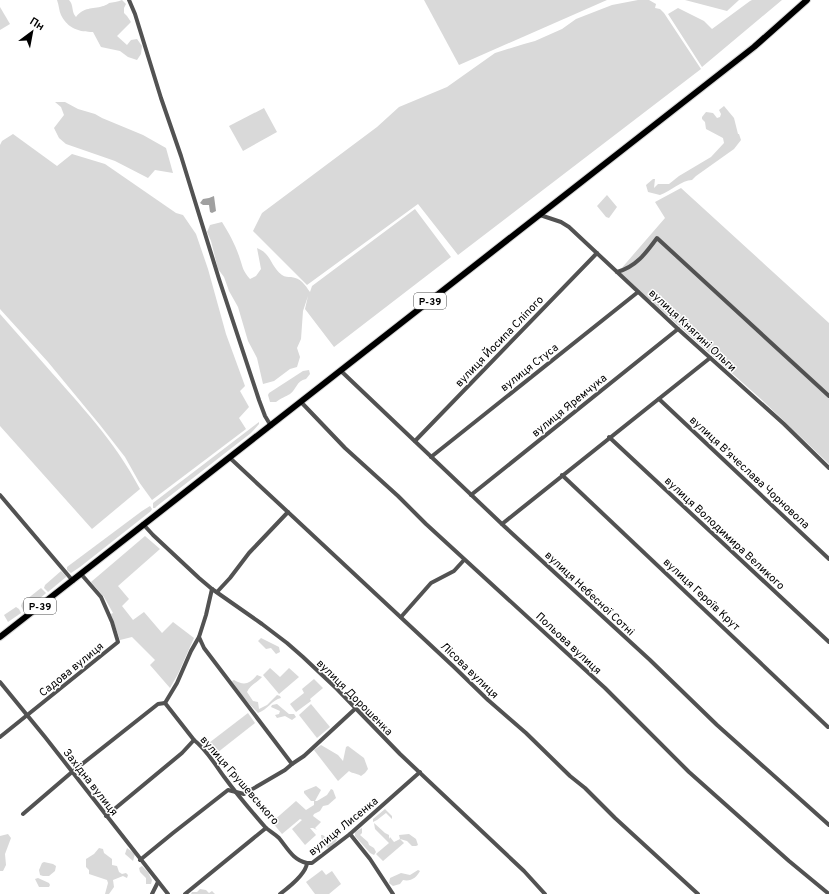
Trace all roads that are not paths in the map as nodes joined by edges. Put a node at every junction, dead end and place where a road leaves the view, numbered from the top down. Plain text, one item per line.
1 (128, 0) edge
2 (807, 0) edge
3 (540, 215) junction
4 (597, 253) junction
5 (617, 272) junction
6 (638, 292) junction
7 (678, 329) junction
8 (710, 358) junction
9 (341, 371) junction
10 (829, 396) edge
11 (659, 399) junction
12 (301, 402) junction
13 (271, 426) junction
14 (609, 437) junction
15 (414, 441) junction
16 (431, 457) junction
17 (230, 458) junction
18 (829, 468) edge
19 (562, 475) junction
20 (471, 494) junction
21 (0, 495) edge
22 (288, 512) junction
23 (143, 524) junction
24 (502, 524) junction
25 (829, 559) edge
26 (464, 560) junction
27 (80, 575) junction
28 (73, 581) junction
29 (212, 589) junction
30 (217, 592) junction
31 (401, 617) junction
32 (0, 637) edge
33 (200, 638) junction
34 (829, 642) edge
35 (0, 682) edge
36 (165, 703) junction
37 (356, 708) junction
38 (27, 716) junction
39 (828, 727) edge
40 (0, 737) edge
41 (194, 740) junction
42 (292, 764) junction
43 (72, 772) junction
44 (420, 772) junction
45 (235, 792) junction
46 (23, 814) dead end
47 (106, 816) junction
48 (829, 826) edge
49 (266, 828) junction
50 (350, 834) junction
51 (140, 860) junction
52 (307, 864) junction
53 (158, 882) junction
54 (152, 894) edge
55 (168, 894) edge
56 (185, 894) edge
57 (280, 894) edge
58 (393, 894) edge
59 (545, 894) edge
60 (698, 894) edge
61 (829, 894) edge

1 - 13 street
2 - 3 main road, Р-39
3 - 4 street, вулиця Княгині Ольги
3 - 9 main road, Р-39
4 - 5 street, вулиця Княгині Ольги
4 - 15 street, вулиця Йосипа Сліпого
5 - 6 street, вулиця Княгині Ольги
5 - 10 street
6 - 7 street, вулиця Княгині Ольги
6 - 16 street, вулиця Стуса
7 - 8 street, вулиця Княгині Ольги
7 - 20 street, вулиця Яремчука
8 - 11 street
8 - 18 street, вулиця Княгині Ольги
9 - 12 main road, Р-39
9 - 15 street, вулиця Небесної Сотні
11 - 14 street
11 - 25 street, вулиця Вʼячеслава Чорновола
12 - 13 main road, Р-39
12 - 26 street, Польова вулиця
13 - 17 main road, Р-39
14 - 19 street
14 - 34 street, вулиця Володимира Великого
15 - 16 street, вулиця Небесної Сотні
16 - 20 street, вулиця Небесної Сотні
17 - 22 street, Лісова вулиця
17 - 23 main road, Р-39
19 - 24 street
19 - 39 street, вулиця Героїв Крут
20 - 24 street, вулиця Небесної Сотні
21 - 28 street
22 - 30 street
22 - 31 street, Лісова вулиця
23 - 27 main road, Р-39
23 - 29 street, вулиця Дорошенка
24 - 48 street, вулиця Небесної Сотні
26 - 31 street
26 - 61 street, Польова вулиця
27 - 28 main road, Р-39
27 - 38 street, Садова вулиця
28 - 32 main road, Р-39
29 - 30 street, вулиця Дорошенка
29 - 33 street
30 - 37 street, вулиця Дорошенка
31 - 60 street, Лісова вулиця
33 - 36 street
33 - 42 street
35 - 38 street, Західна вулиця
36 - 41 street, вулиця Грушевського
36 - 43 street
37 - 42 street
37 - 44 street, вулиця Дорошенка
38 - 40 street, Садова вулиця
38 - 43 street, Західна вулиця
41 - 45 street, вулиця Грушевського
41 - 47 street
42 - 45 street
43 - 46 street
43 - 47 street, Західна вулиця
44 - 50 street, вулиця Лисенка
44 - 59 street, вулиця Дорошенка
45 - 49 street, вулиця Грушевського
45 - 51 street
47 - 51 street, Західна вулиця
49 - 52 street, вулиця Грушевського
49 - 56 street
50 - 52 street, вулиця Лисенка
50 - 58 street
51 - 53 street, Західна вулиця
52 - 57 street, вулиця Лисенка
53 - 54 street
53 - 55 street, Західна вулиця

